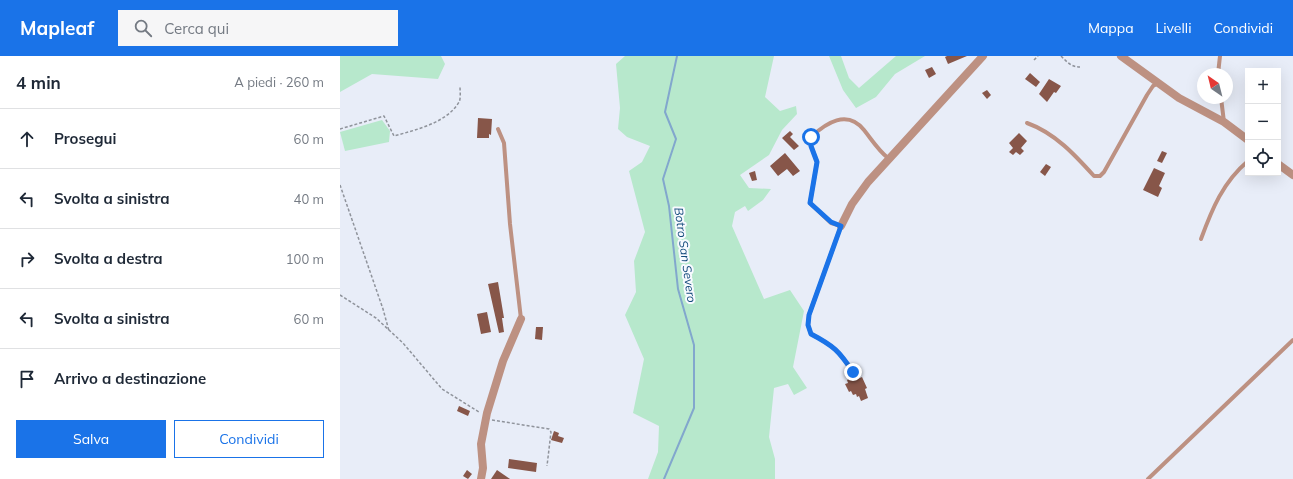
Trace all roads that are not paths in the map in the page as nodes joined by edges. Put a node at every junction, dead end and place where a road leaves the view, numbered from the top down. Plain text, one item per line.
1 (983, 56) edge
2 (1121, 56) edge
3 (1220, 56) edge
4 (1219, 68) edge
5 (1159, 83) junction
6 (1222, 104) edge
7 (1224, 122) junction
8 (1027, 123) dead end
9 (498, 129) dead end
10 (1245, 138) edge
11 (888, 158) junction
12 (1245, 164) edge
13 (1281, 166) edge
14 (1293, 175) edge
15 (841, 226) junction
16 (1201, 239) dead end
17 (521, 319) joint
18 (1293, 340) edge
19 (853, 372) dead end
20 (481, 479) edge
21 (1148, 479) edge

1 - 11 street
2 - 5 street
3 - 4 lane
5 - 7 street
5 - 8 lane
6 - 7 lane
7 - 10 street
9 - 17 lane
11 - 15 street
11 - 15 lane
12 - 16 lane
13 - 14 street
15 - 19 lane
17 - 20 street
18 - 21 lane

